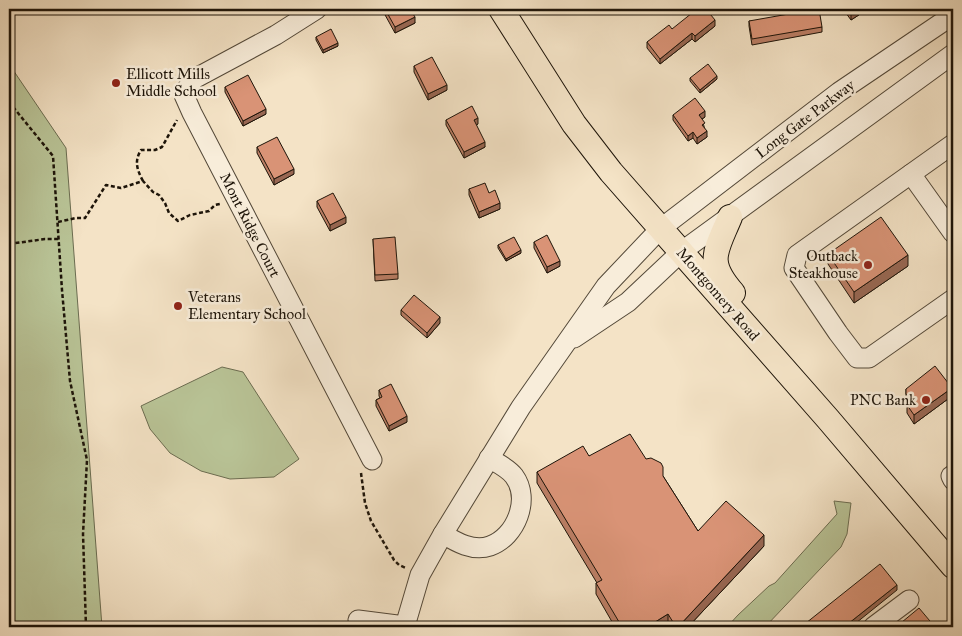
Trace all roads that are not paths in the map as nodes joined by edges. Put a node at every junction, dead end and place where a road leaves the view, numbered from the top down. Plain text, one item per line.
1 (317, 9) edge
2 (502, 9) edge
3 (953, 15) edge
4 (953, 54) edge
5 (953, 144) edge
6 (911, 174) junction
7 (730, 217) junction
8 (660, 229) junction
9 (953, 233) edge
10 (681, 252) junction
11 (953, 299) edge
12 (564, 344) junction
13 (828, 419) junction
14 (489, 458) junction
15 (372, 460) road end
16 (953, 475) edge
17 (953, 480) edge
18 (443, 534) junction
19 (953, 566) edge
20 (908, 600) dead end
21 (358, 620) dead end
22 (873, 627) edge

1 - 15 street, Mont Ridge Court
2 - 8 main road, Montgomery Road
3 - 8 street, Long Gate Parkway
4 - 7 street
5 - 6 street
6 - 9 street
6 - 11 street
7 - 10 street
7 - 13 main road
8 - 10 main road, Montgomery Road
8 - 12 street, Long Gate Parkway
10 - 12 street
10 - 13 main road, Montgomery Road
12 - 14 street, Long Gate Parkway
13 - 19 main road, Montgomery Road
14 - 18 street, Long Gate Parkway
14 - 18 street
16 - 17 street
18 - 21 street, Long Gate Parkway
20 - 22 street

